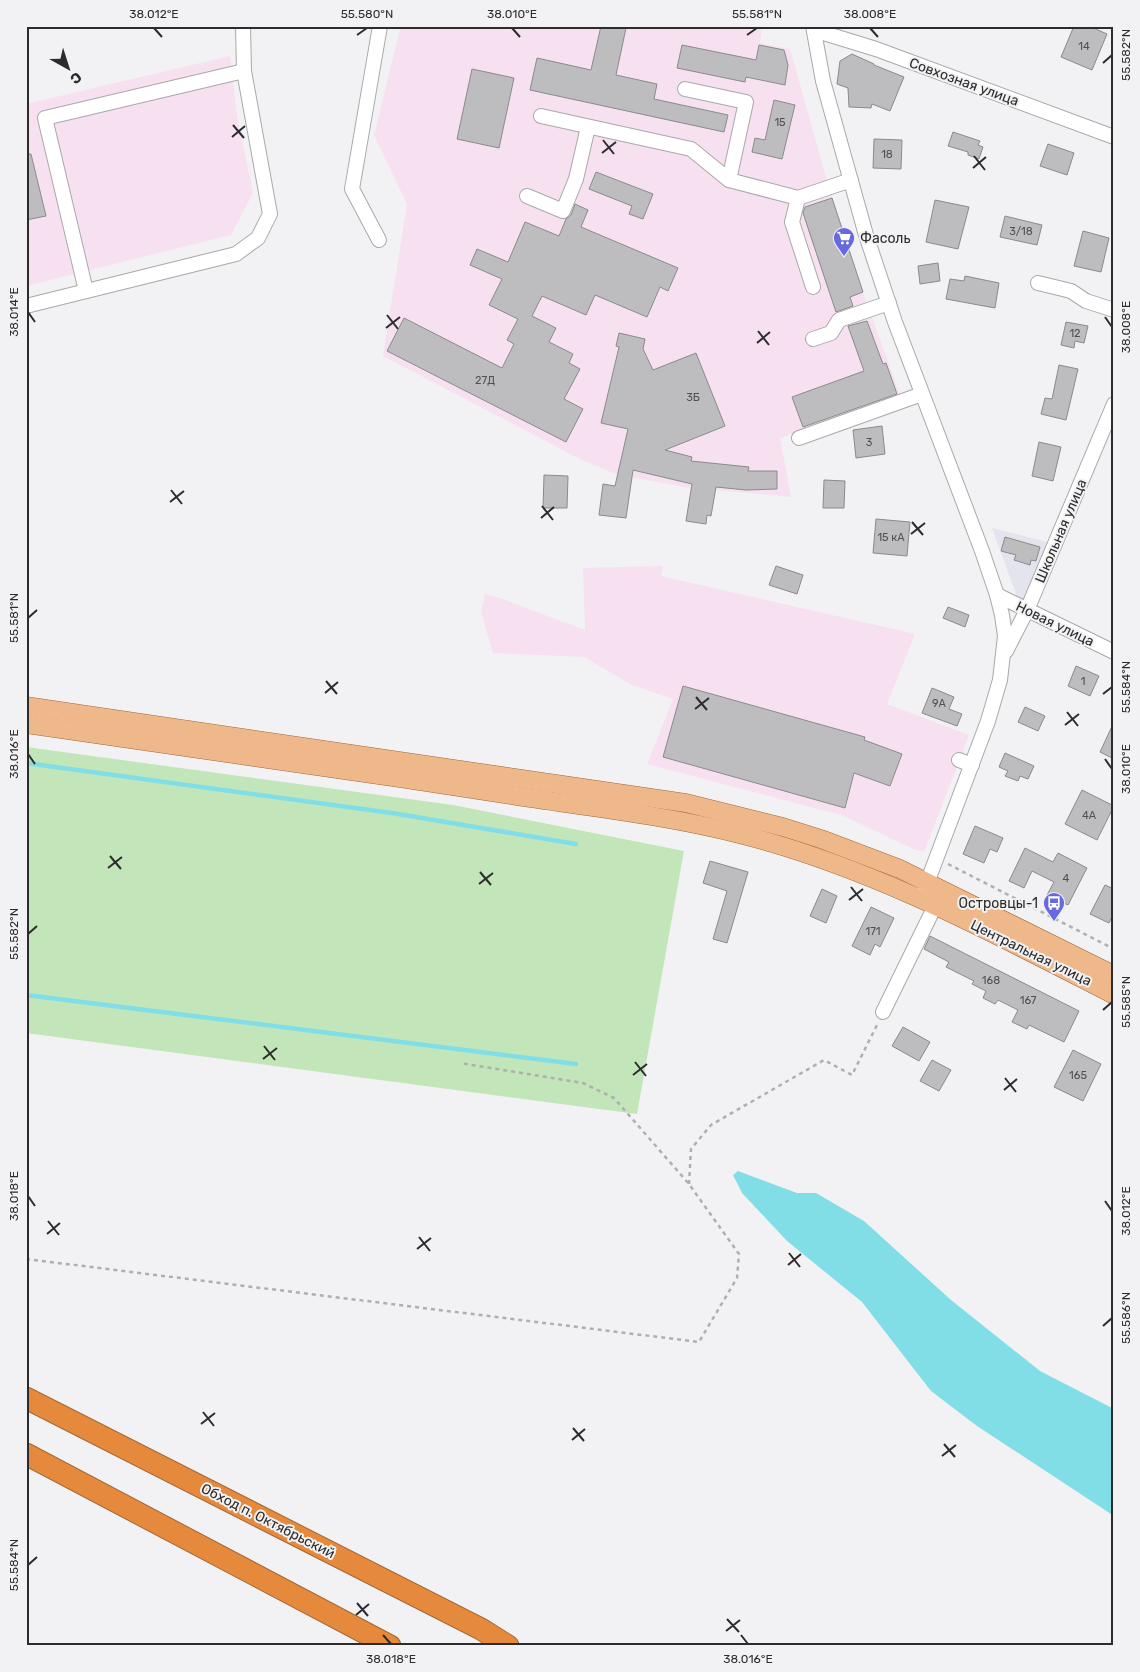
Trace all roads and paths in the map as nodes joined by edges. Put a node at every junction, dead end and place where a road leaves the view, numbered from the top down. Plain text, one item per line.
1 (243, 26) edge
2 (380, 26) edge
3 (813, 28) edge
4 (244, 70) junction
5 (685, 89) dead end
6 (541, 116) dead end
7 (588, 126) junction
8 (1114, 137) edge
9 (729, 180) junction
10 (851, 180) junction
11 (527, 196) dead end
12 (798, 198) junction
13 (379, 240) dead end
14 (1038, 283) dead end
15 (813, 287) dead end
16 (86, 292) junction
17 (889, 303) junction
18 (26, 306) edge
19 (1114, 310) edge
20 (813, 339) dead end
21 (922, 394) junction
22 (1114, 404) edge
23 (799, 438) dead end
24 (997, 595) junction
25 (1027, 610) junction
26 (1114, 652) edge
27 (1004, 656) junction
28 (26, 706) edge
29 (26, 724) edge
30 (937, 858) junction
31 (928, 896) junction
32 (1114, 949) edge
33 (1114, 975) edge
34 (1114, 995) edge
35 (883, 1012) joint
36 (460, 1063) dead end
37 (689, 1184) junction
38 (26, 1259) edge
39 (26, 1398) edge
40 (26, 1454) edge
41 (390, 1646) edge
42 (508, 1646) edge

1 - 4 street
2 - 13 street
3 - 8 street, Совхозная улица
3 - 10 street
4 - 16 street
4 - 16 street
5 - 9 street
6 - 7 street
7 - 9 street
7 - 11 street
9 - 12 street
10 - 12 street
10 - 17 street
12 - 15 street
14 - 19 street
16 - 18 street
17 - 20 street
17 - 21 street
21 - 23 street
21 - 24 street
22 - 25 street, Школьная улица
24 - 25 street, Новая улица
24 - 27 street
25 - 26 street, Новая улица
25 - 27 street, Школьная улица
27 - 30 street
28 - 31 main road
29 - 31 main road
30 - 31 street
30 - 32 path
31 - 33 main road, Центральная улица
31 - 34 main road, Центральная улица
31 - 35 street
35 - 37 path
36 - 37 path
37 - 38 path
39 - 42 highway, Обход п. Октябрьский
40 - 41 highway

